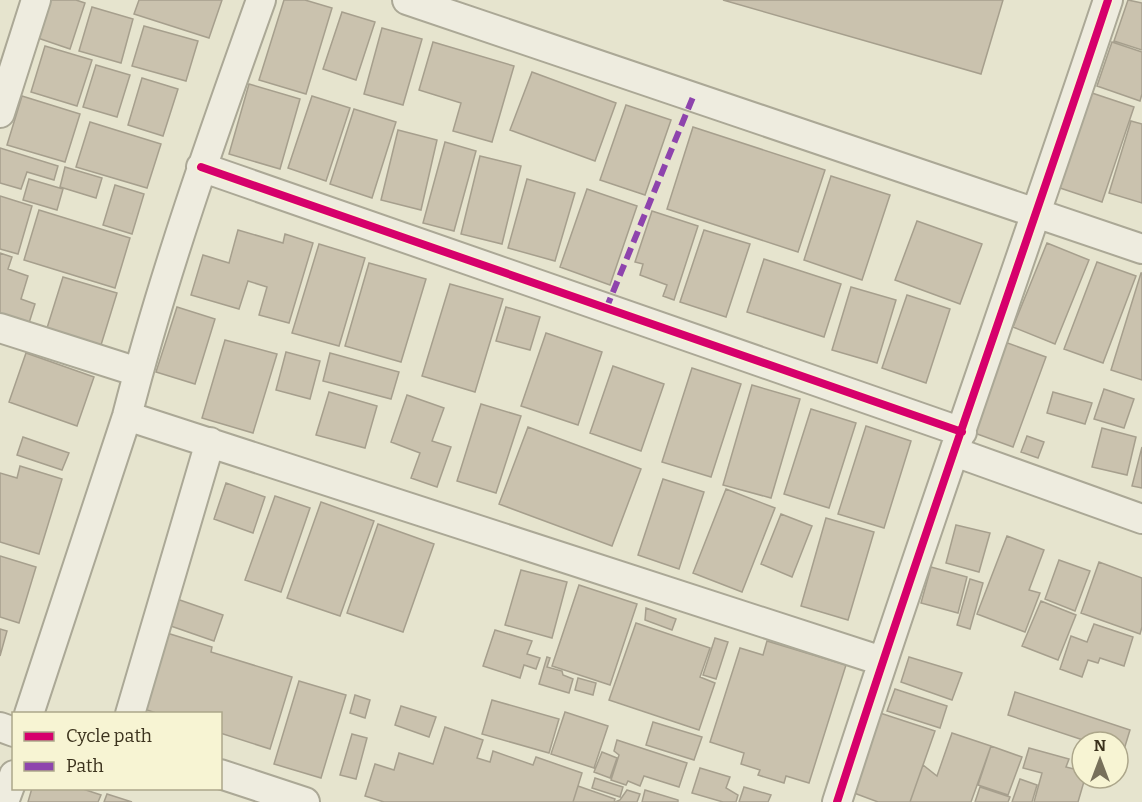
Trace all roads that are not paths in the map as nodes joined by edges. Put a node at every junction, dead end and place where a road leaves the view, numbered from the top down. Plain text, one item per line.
1 (36, 0) edge
2 (261, 0) edge
3 (407, 0) edge
4 (1108, 0) edge
5 (0, 113) edge
6 (201, 167) junction
7 (1037, 213) junction
8 (1142, 249) edge
9 (0, 328) edge
10 (138, 372) junction
11 (127, 416) junction
12 (210, 442) junction
13 (959, 442) junction
14 (1142, 519) edge
15 (882, 661) junction
16 (36, 711) edge
17 (131, 712) edge
18 (222, 775) edge
19 (12, 780) edge
20 (245, 792) edge
21 (4, 802) edge
22 (305, 802) edge
23 (837, 802) edge

1 - 5 street
2 - 6 street
3 - 7 street
4 - 7 street
6 - 10 street
6 - 13 street
7 - 8 street
7 - 13 street
9 - 10 street
10 - 11 street
11 - 12 street
11 - 16 street
12 - 15 street
12 - 17 street
13 - 14 street
13 - 15 street
15 - 23 street
18 - 20 street
19 - 21 street
20 - 22 street

